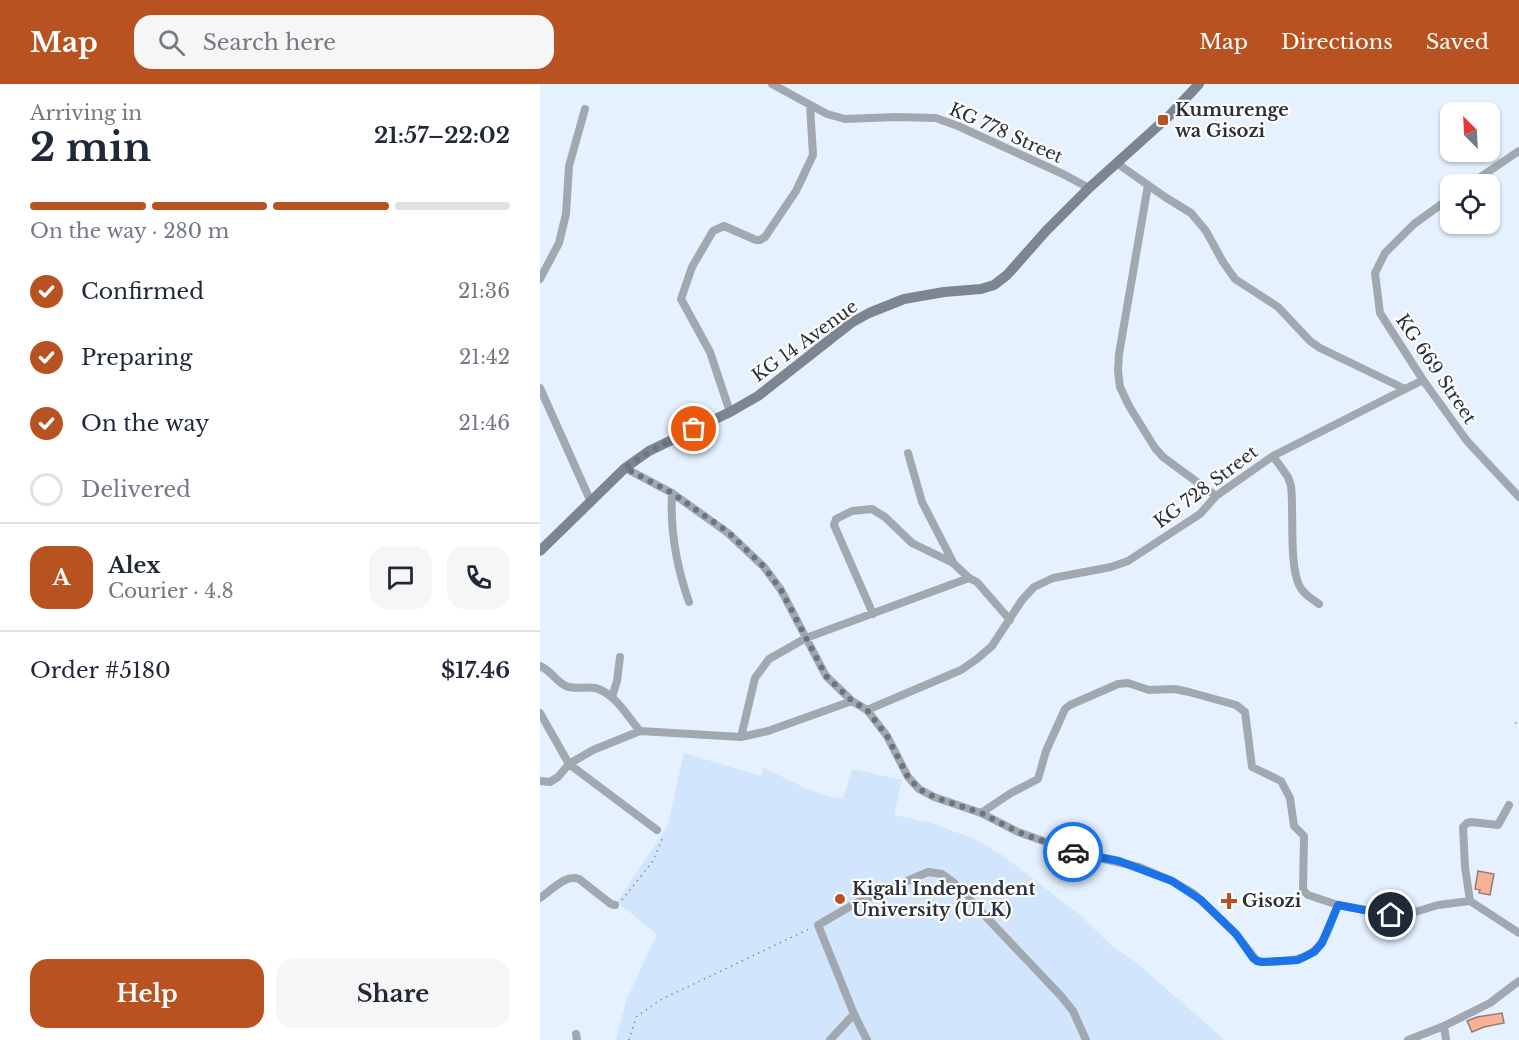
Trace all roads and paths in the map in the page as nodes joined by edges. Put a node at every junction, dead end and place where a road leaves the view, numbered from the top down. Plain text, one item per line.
1 (772, 84) edge
2 (1199, 84) edge
3 (810, 105) junction
4 (585, 109) dead end
5 (1519, 151) edge
6 (1118, 164) junction
7 (1485, 174) edge
8 (1148, 185) junction
9 (1089, 188) junction
10 (1440, 205) edge
11 (540, 279) edge
12 (1423, 380) junction
13 (540, 388) edge
14 (1405, 389) junction
15 (730, 412) junction
16 (908, 453) dead end
17 (1273, 456) junction
18 (625, 468) junction
19 (672, 493) junction
20 (1216, 496) junction
21 (1519, 497) edge
22 (591, 502) junction
23 (540, 551) edge
24 (953, 563) junction
25 (969, 578) junction
26 (689, 602) dead end
27 (1319, 604) dead end
28 (873, 614) junction
29 (1010, 620) junction
30 (806, 638) junction
31 (620, 657) dead end
32 (540, 666) edge
33 (612, 697) junction
34 (852, 701) junction
35 (867, 710) junction
36 (540, 713) edge
37 (1519, 722) edge
38 (1515, 723) dead end
39 (639, 731) junction
40 (741, 737) junction
41 (569, 764) junction
42 (540, 781) edge
43 (1509, 805) dead end
44 (981, 813) junction
45 (657, 830) joint
46 (540, 898) edge
47 (1470, 901) junction
48 (615, 905) joint
49 (1338, 905) junction
50 (818, 925) junction
51 (1519, 933) edge
52 (1519, 981) edge
53 (854, 1014) junction
54 (1443, 1026) junction
55 (629, 1040) edge
56 (830, 1040) edge
57 (867, 1040) edge
58 (1086, 1040) edge
59 (1408, 1040) edge
60 (1446, 1040) edge

1 - 3 street, KG 778 Street
2 - 6 main road, KG 14 Avenue
3 - 9 street, KG 778 Street
3 - 15 street
4 - 11 street
5 - 7 street
6 - 8 street
6 - 9 main road, KG 14 Avenue
8 - 14 street
8 - 20 street
9 - 15 main road, KG 14 Avenue
10 - 12 street, KG 669 Street
12 - 14 street, KG 728 Street
12 - 21 street, KG 669 Street
13 - 22 street
14 - 17 street, KG 728 Street
15 - 18 main road, KG 14 Avenue
16 - 24 street
17 - 20 street, KG 728 Street
17 - 27 street
18 - 19 street
18 - 22 main road, KG 14 Avenue
19 - 26 street
19 - 30 street
20 - 29 street, KG 728 Street
22 - 23 main road, KG 14 Avenue
24 - 25 street
24 - 28 street
25 - 28 street
25 - 29 street
28 - 30 street
29 - 35 street, KG 728 Street
30 - 34 street
30 - 40 street
31 - 33 street
32 - 33 street
33 - 39 street
34 - 35 street
34 - 40 street
35 - 44 street
36 - 41 street
37 - 38 path
39 - 40 street
39 - 41 street
41 - 42 street
41 - 45 street
43 - 47 street
44 - 49 street
44 - 49 street
45 - 48 path
46 - 48 street
47 - 49 street
47 - 51 street
50 - 53 street
50 - 55 path
50 - 58 street
52 - 54 street
53 - 56 street
53 - 57 street
54 - 59 street
54 - 60 street

